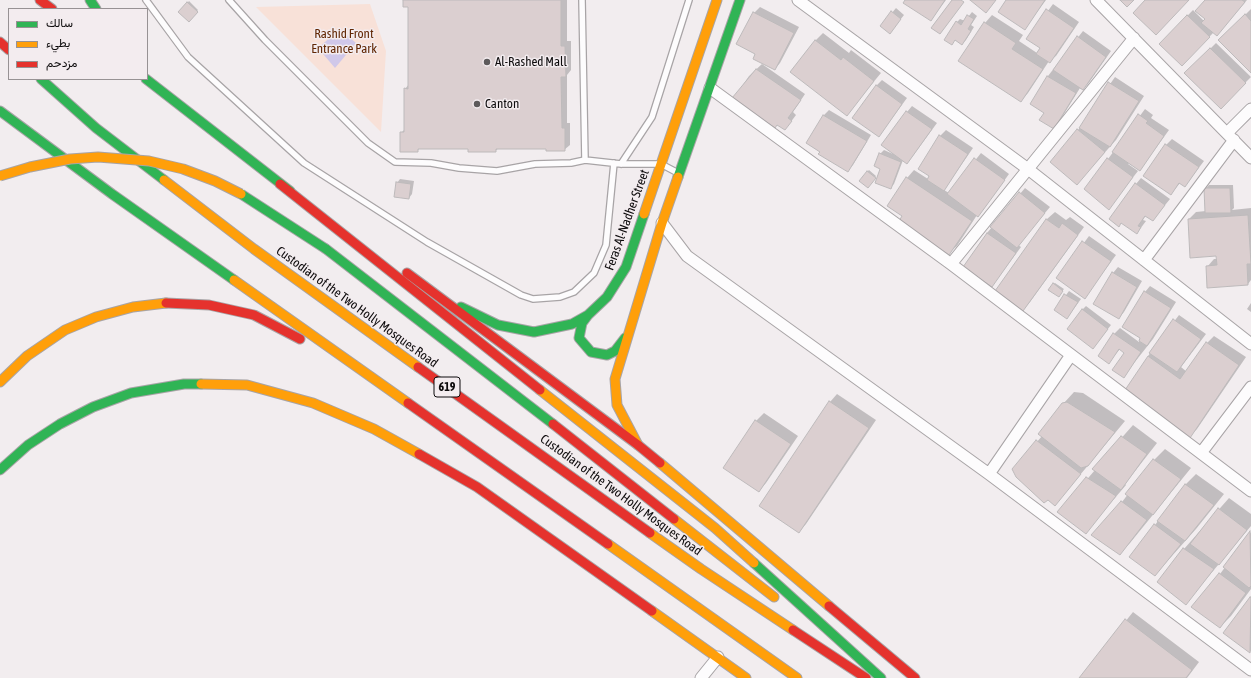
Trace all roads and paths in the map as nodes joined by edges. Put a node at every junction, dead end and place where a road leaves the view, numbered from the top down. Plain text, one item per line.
1 (40, 0) edge
2 (146, 0) edge
3 (229, 0) edge
4 (582, 0) edge
5 (689, 0) edge
6 (717, 0) edge
7 (740, 0) edge
8 (798, 0) edge
9 (1096, 0) edge
10 (51, 8) edge
11 (1134, 38) junction
12 (0, 42) edge
13 (8, 49) edge
14 (148, 75) edge
15 (42, 80) edge
16 (147, 80) edge
17 (159, 88) junction
18 (710, 88) junction
19 (1251, 109) edge
20 (0, 112) edge
21 (1230, 137) junction
22 (1251, 158) edge
23 (585, 160) junction
24 (614, 163) junction
25 (621, 164) junction
26 (661, 164) junction
27 (1028, 169) junction
28 (679, 173) junction
29 (0, 176) edge
30 (280, 184) junction
31 (662, 223) junction
32 (1144, 260) junction
33 (951, 264) junction
34 (443, 299) junction
35 (588, 315) junction
36 (626, 336) junction
37 (1251, 344) edge
38 (1071, 355) junction
39 (0, 382) edge
40 (1251, 387) edge
41 (409, 404) junction
42 (638, 445) junction
43 (1201, 453) junction
44 (0, 470) edge
45 (989, 474) junction
46 (1251, 491) edge
47 (782, 604) dead end
48 (807, 624) dead end
49 (718, 657) junction
50 (781, 667) junction
51 (1251, 670) edge
52 (701, 678) edge
53 (746, 678) edge
54 (792, 678) edge
55 (797, 678) edge
56 (866, 678) edge
57 (876, 678) edge
58 (882, 678) edge
59 (915, 678) edge

1 - 10 main road
2 - 24 lane
3 - 23 lane
4 - 23 lane
5 - 25 lane
6 - 26 main road, Feras Al-Nadher Street
7 - 18 main road
8 - 27 street
9 - 11 street
11 - 21 street
11 - 27 street
12 - 13 main road
14 - 17 main road
15 - 56 main road, Custodian of the Two Holly Mosques Road / 619
16 - 17 main road
17 - 30 main road
18 - 28 main road
18 - 33 street
19 - 21 street
20 - 41 main road
21 - 22 street
21 - 32 street
23 - 24 lane
24 - 25 lane
25 - 26 lane
26 - 28 lane
26 - 35 main road, Feras Al-Nadher Street
27 - 32 street
27 - 33 street
28 - 31 main road
29 - 47 main road, bridge
30 - 34 main road
30 - 58 main road
31 - 36 main road
31 - 45 street
32 - 37 street
33 - 38 street
34 - 35 main road, Feras Al-Nadher Street
34 - 42 main road
35 - 36 main road
36 - 42 main road
38 - 43 street
38 - 45 street
39 - 41 main road
40 - 43 street
41 - 50 main road
42 - 59 main road
43 - 46 street
44 - 49 main road
45 - 51 street
48 - 57 main road
49 - 52 street
49 - 53 main road
50 - 54 main road
50 - 55 main road

